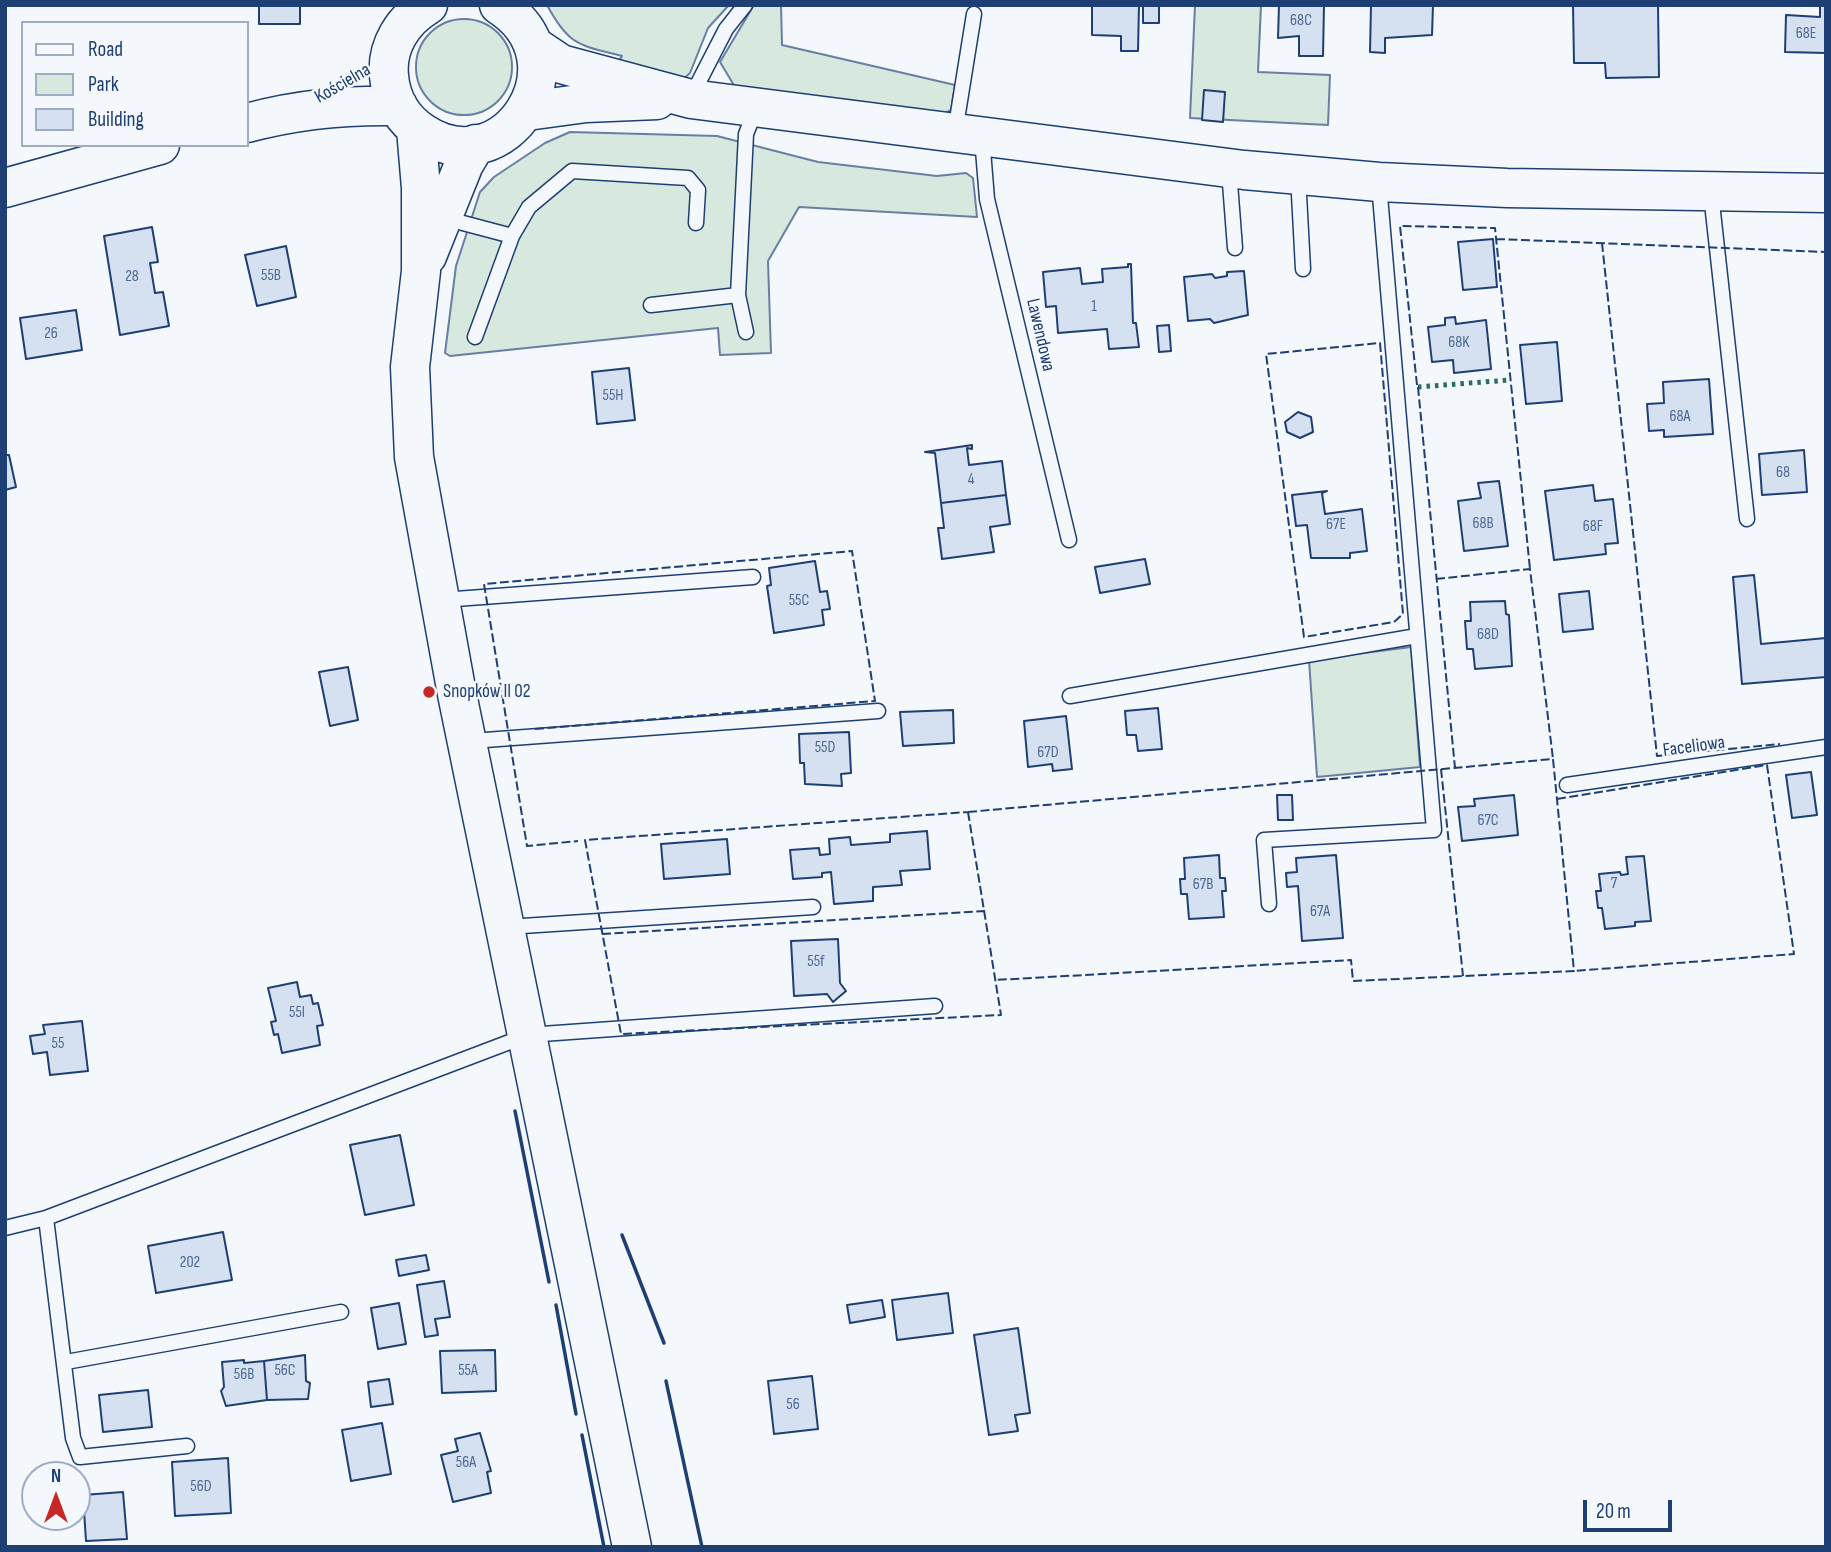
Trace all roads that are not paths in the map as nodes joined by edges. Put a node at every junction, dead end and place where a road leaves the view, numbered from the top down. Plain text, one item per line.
1 (428, 5) edge
2 (499, 5) edge
3 (746, 5) edge
4 (974, 14) dead end
5 (534, 46) junction
6 (390, 56) junction
7 (691, 99) junction
8 (757, 108) junction
9 (295, 110) junction
10 (527, 111) junction
11 (407, 117) junction
12 (248, 123) edge
13 (969, 135) junction
14 (476, 144) junction
15 (153, 147) edge
16 (1229, 168) junction
17 (1298, 175) junction
18 (1379, 182) junction
19 (5, 188) edge
20 (1711, 192) junction
21 (1826, 192) edge
22 (444, 218) junction
23 (696, 223) dead end
24 (512, 236) junction
25 (1235, 248) dead end
26 (1304, 269) dead end
27 (421, 271) junction
28 (738, 295) junction
29 (651, 305) dead end
30 (746, 332) dead end
31 (475, 337) dead end
32 (1747, 519) dead end
33 (1069, 541) dead end
34 (753, 577) dead end
35 (440, 600) junction
36 (1417, 636) junction
37 (1070, 696) dead end
38 (878, 711) dead end
39 (468, 746) junction
40 (1826, 747) edge
41 (1567, 785) dead end
42 (1269, 904) dead end
43 (813, 907) dead end
44 (505, 927) junction
45 (935, 1006) dead end
46 (528, 1035) junction
47 (46, 1218) junction
48 (5, 1228) edge
49 (341, 1312) dead end
50 (66, 1362) junction
51 (187, 1446) dead end
52 (632, 1547) edge

1 - 6 street
2 - 5 street
3 - 7 lane
4 - 13 lane, Lawendowa
5 - 7 street
5 - 10 street
6 - 9 street, Kościelna
6 - 11 street
7 - 8 street
7 - 10 street
8 - 13 street
8 - 28 lane
9 - 11 street, Kościelna
9 - 12 street, Kościelna
10 - 14 street
11 - 14 street
11 - 27 street
13 - 16 street
13 - 33 lane, Lawendowa
14 - 22 street
15 - 19 street
16 - 17 street
16 - 25 lane
17 - 18 street
17 - 26 lane
18 - 20 street
18 - 36 lane
20 - 21 street
20 - 32 lane
22 - 24 lane
22 - 27 street
23 - 24 lane
24 - 31 lane
27 - 35 street
28 - 29 lane
28 - 30 lane
34 - 35 lane
35 - 39 street
36 - 37 lane
36 - 42 lane
38 - 39 lane
39 - 44 street
40 - 41 lane, Faceliowa
43 - 44 lane
44 - 46 street
45 - 46 lane
46 - 47 lane
46 - 52 street
47 - 48 lane
47 - 50 lane
49 - 50 lane
50 - 51 lane

